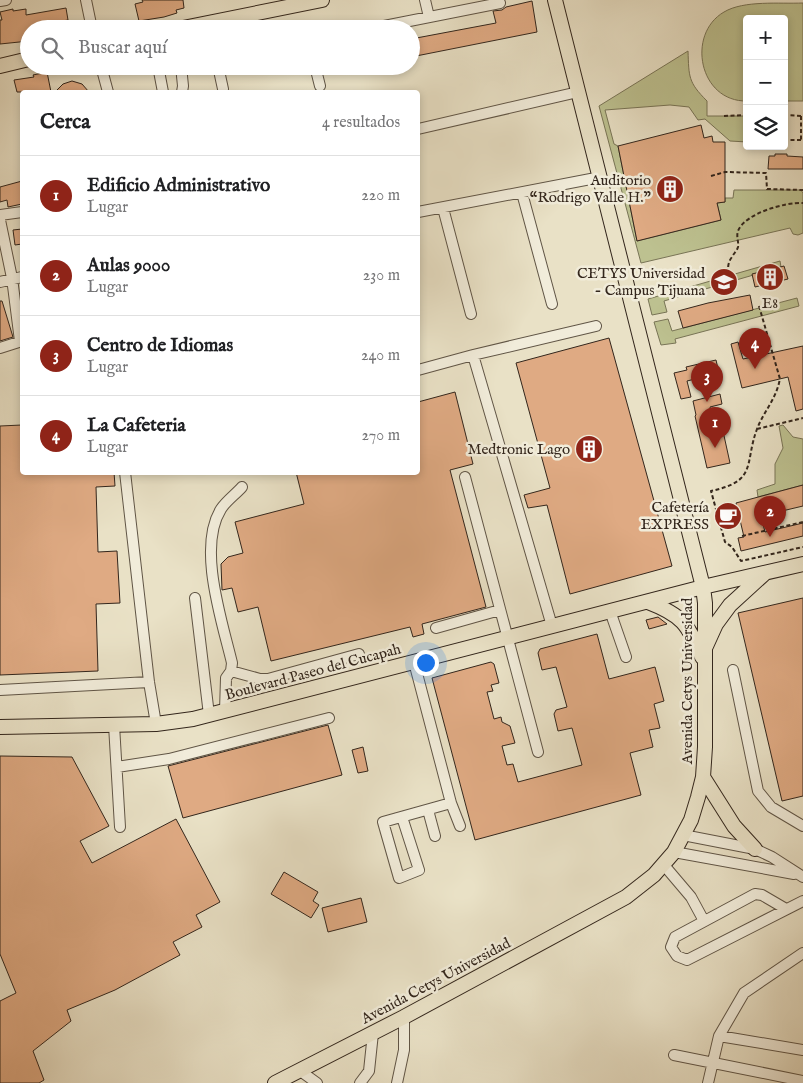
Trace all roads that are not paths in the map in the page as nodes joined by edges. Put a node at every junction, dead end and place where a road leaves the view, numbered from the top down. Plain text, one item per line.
1 (6, 0) edge
2 (86, 0) edge
3 (322, 0) edge
4 (425, 0) edge
5 (555, 0) edge
6 (0, 1) edge
7 (500, 3) dead end
8 (429, 16) junction
9 (90, 20) edge
10 (235, 20) edge
11 (411, 20) edge
12 (20, 61) edge
13 (0, 66) edge
14 (103, 75) edge
15 (160, 75) edge
16 (182, 75) edge
17 (220, 75) edge
18 (317, 75) edge
19 (320, 86) dead end
20 (223, 89) dead end
21 (107, 90) edge
22 (163, 90) edge
23 (182, 90) edge
24 (578, 92) junction
25 (420, 129) edge
26 (600, 177) junction
27 (522, 193) junction
28 (443, 208) junction
29 (20, 212) edge
30 (420, 212) edge
31 (0, 215) edge
32 (0, 220) edge
33 (17, 278) edge
34 (0, 282) edge
35 (552, 304) dead end
36 (471, 314) dead end
37 (20, 325) edge
38 (596, 326) dead end
39 (20, 341) edge
40 (0, 348) edge
41 (473, 355) junction
42 (420, 369) edge
43 (126, 475) edge
44 (465, 477) dead end
45 (242, 487) dead end
46 (803, 564) edge
47 (764, 573) junction
48 (703, 587) junction
49 (194, 598) dead end
50 (648, 602) junction
51 (500, 610) junction
52 (610, 611) junction
53 (552, 626) junction
54 (436, 628) dead end
55 (508, 638) junction
56 (704, 648) junction
57 (359, 654) dead end
58 (626, 657) dead end
59 (414, 662) junction
60 (704, 663) junction
61 (733, 670) dead end
62 (231, 671) junction
63 (149, 682) junction
64 (0, 690) edge
65 (225, 711) junction
66 (209, 715) junction
67 (329, 718) dead end
68 (156, 724) junction
69 (114, 725) junction
70 (0, 726) edge
71 (538, 752) dead end
72 (116, 767) junction
73 (703, 777) junction
74 (451, 803) junction
75 (428, 810) junction
76 (402, 817) junction
77 (460, 826) dead end
78 (803, 826) edge
79 (120, 827) dead end
80 (683, 835) junction
81 (435, 836) dead end
82 (754, 849) junction
83 (674, 852) junction
84 (664, 864) junction
85 (800, 876) edge
86 (803, 901) edge
87 (786, 909) junction
88 (704, 921) junction
89 (803, 953) edge
90 (404, 1017) junction
91 (373, 1033) junction
92 (719, 1036) junction
93 (803, 1050) edge
94 (674, 1055) dead end
95 (712, 1063) junction
96 (299, 1070) junction
97 (803, 1081) edge
98 (278, 1082) edge
99 (317, 1083) edge
100 (360, 1083) edge
101 (398, 1083) edge
102 (708, 1083) edge

1 - 6 street
2 - 9 street
3 - 10 main road
4 - 8 street
5 - 24 main road, Avenida Cetys Universidad
7 - 8 street
8 - 11 street
12 - 13 main road
14 - 21 street
15 - 22 street
16 - 23 street
17 - 20 street
18 - 19 street
24 - 25 street
24 - 26 main road, Avenida Cetys Universidad
26 - 27 street
26 - 48 main road, Avenida Cetys Universidad
27 - 28 street
27 - 35 street
28 - 30 street
28 - 36 street
29 - 31 street
32 - 33 street
33 - 34 street
33 - 37 street
38 - 41 street
39 - 40 street
41 - 42 street
41 - 53 street
43 - 63 street
44 - 51 street
45 - 62 street
46 - 47 main road, Boulevard Paseo del Cucapah
47 - 48 main road, Boulevard Paseo del Cucapah
47 - 56 main road
48 - 50 main road, Boulevard Paseo del Cucapah
48 - 56 main road, Avenida Cetys Universidad
49 - 66 street
50 - 52 main road, Boulevard Paseo del Cucapah
50 - 60 main road
51 - 54 street
51 - 55 street
52 - 53 main road, Boulevard Paseo del Cucapah
52 - 58 street
53 - 55 main road, Boulevard Paseo del Cucapah
55 - 59 main road, Boulevard Paseo del Cucapah
55 - 71 street
56 - 60 main road, Avenida Cetys Universidad
57 - 62 street
59 - 65 main road, Boulevard Paseo del Cucapah
59 - 74 street
60 - 73 main road, Avenida Cetys Universidad
61 - 78 street
62 - 65 street
63 - 64 street
63 - 68 street
65 - 66 main road, Boulevard Paseo del Cucapah
66 - 68 main road, Boulevard Paseo del Cucapah
67 - 72 street
68 - 69 main road, Boulevard Paseo del Cucapah
69 - 70 main road, Boulevard Paseo del Cucapah
69 - 72 street
72 - 79 street
73 - 80 main road, Avenida Cetys Universidad
73 - 82 main road
74 - 75 street
74 - 77 street
75 - 76 street
75 - 81 street
76 - 76 street
80 - 82 street
80 - 83 main road, Avenida Cetys Universidad
82 - 85 street
83 - 84 main road, Avenida Cetys Universidad
83 - 85 street
84 - 88 street
84 - 90 main road, Avenida Cetys Universidad
86 - 87 street
87 - 88 street
87 - 88 street
89 - 92 street
90 - 91 main road, Avenida Cetys Universidad
90 - 101 street
91 - 96 main road, Avenida Cetys Universidad
91 - 100 street
92 - 93 street
92 - 95 street
94 - 95 street
95 - 97 street
95 - 102 street
96 - 98 main road, Avenida Cetys Universidad
96 - 99 street

